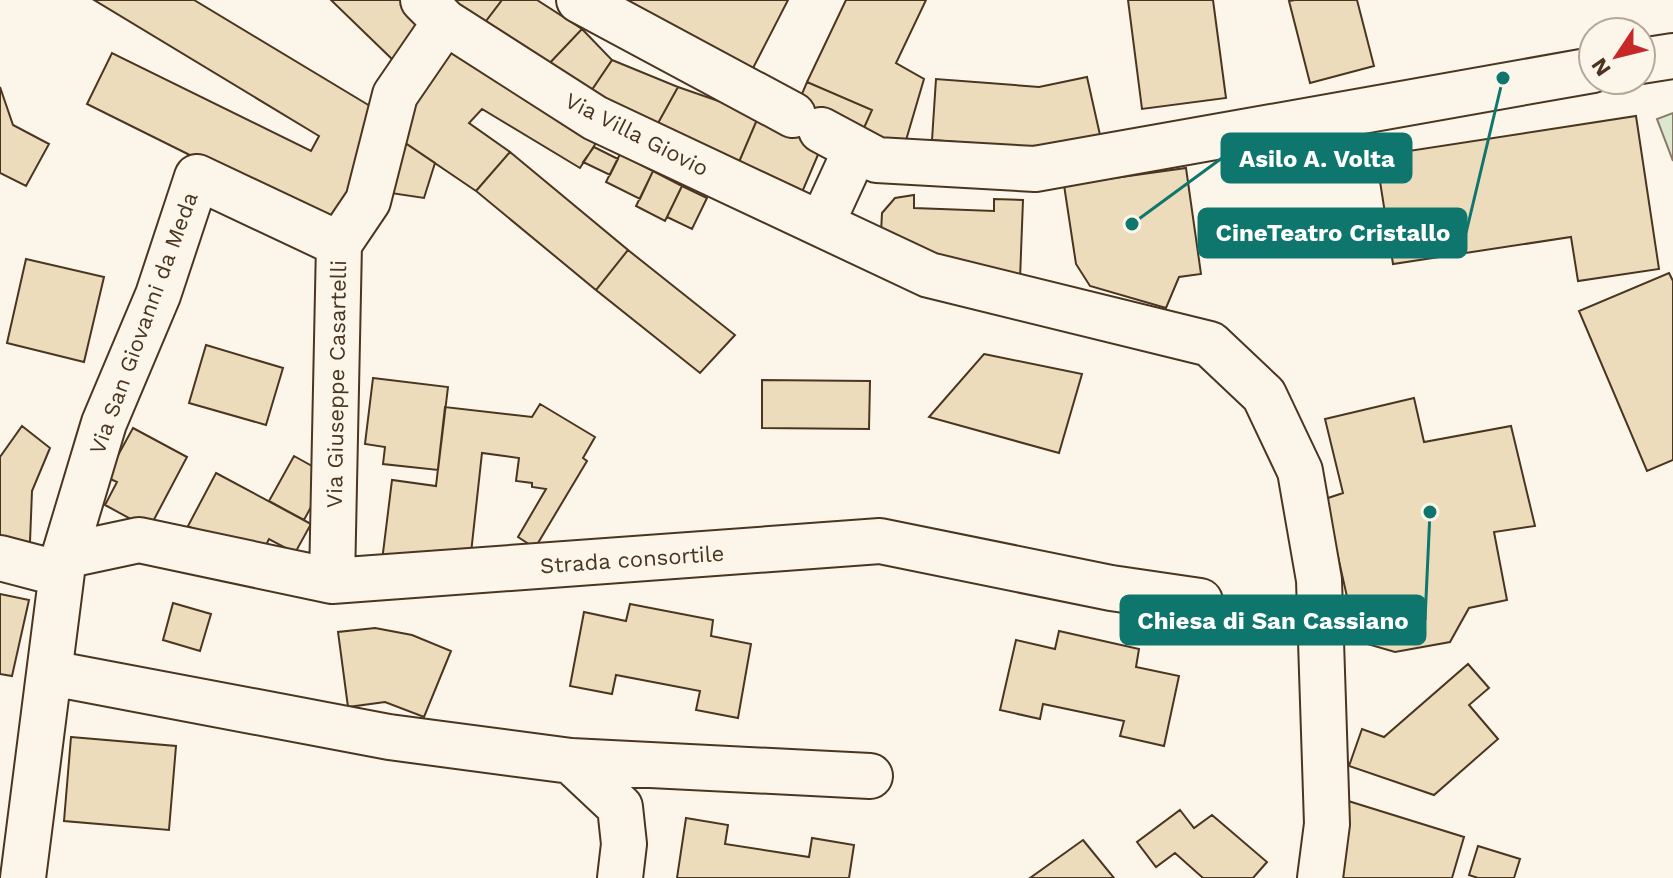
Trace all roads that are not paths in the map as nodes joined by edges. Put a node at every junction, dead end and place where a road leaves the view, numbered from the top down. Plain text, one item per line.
1 (579, 0) edge
2 (434, 11) edge
3 (1577, 73) edge
4 (823, 131) junction
5 (822, 223) junction
6 (339, 244) junction
7 (0, 558) edge
8 (62, 565) junction
9 (332, 581) junction
10 (1200, 601) dead end
11 (51, 673) junction
12 (571, 761) junction
13 (870, 776) dead end
14 (23, 878) edge
15 (620, 878) edge
16 (1320, 878) edge

1 - 4 street
2 - 5 street, Via Villa Giovio
2 - 6 street, Via Giuseppe Casartelli
3 - 4 street
4 - 5 street
5 - 16 street, Via Villa Giovio
6 - 8 street, Via San Giovanni da Meda
6 - 9 street, Via Giuseppe Casartelli
7 - 8 street
8 - 9 street, Strada consortile
8 - 11 street, Via San Giovanni da Meda
9 - 10 street, Strada consortile
11 - 12 street
11 - 14 street, Via San Giovanni da Meda
12 - 13 street
12 - 15 street

